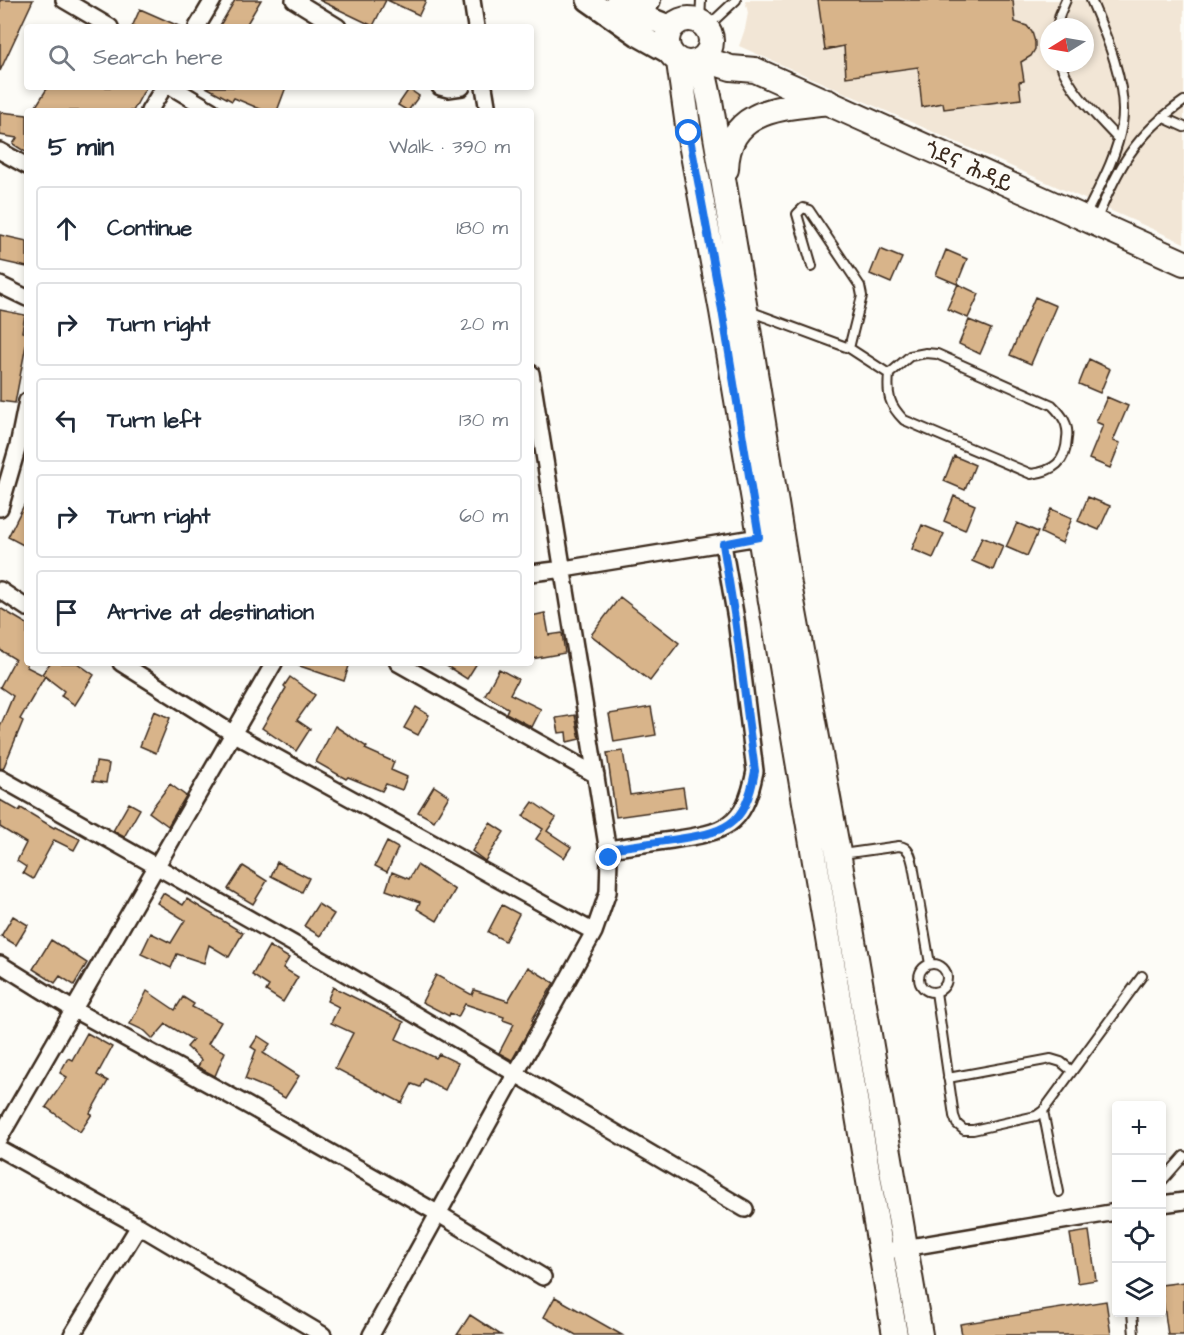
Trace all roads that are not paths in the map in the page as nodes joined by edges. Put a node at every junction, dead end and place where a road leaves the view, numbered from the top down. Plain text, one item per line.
1 (64, 0) edge
2 (213, 0) edge
3 (294, 0) edge
4 (472, 0) edge
5 (648, 0) edge
6 (736, 0) edge
7 (1066, 0) edge
8 (1091, 0) edge
9 (591, 2) edge
10 (620, 6) junction
11 (1059, 18) edge
12 (105, 24) edge
13 (199, 24) edge
14 (333, 24) edge
15 (476, 24) edge
16 (691, 30) edge
17 (1064, 72) edge
18 (162, 90) edge
19 (177, 90) edge
20 (484, 90) edge
21 (1184, 101) edge
22 (829, 102) junction
23 (151, 108) edge
24 (207, 108) edge
25 (488, 108) edge
26 (1162, 117) junction
27 (1184, 127) edge
28 (1118, 139) junction
29 (0, 152) edge
30 (24, 164) edge
31 (725, 187) junction
32 (1090, 220) junction
33 (1184, 262) edge
34 (812, 266) dead end
35 (0, 285) edge
36 (24, 297) edge
37 (734, 310) junction
38 (849, 348) junction
39 (889, 374) junction
40 (534, 391) edge
41 (23, 448) edge
42 (0, 505) edge
43 (759, 537) junction
44 (723, 544) junction
45 (564, 569) junction
46 (534, 573) edge
47 (0, 590) edge
48 (24, 606) edge
49 (127, 666) edge
50 (272, 666) edge
51 (403, 666) edge
52 (232, 733) junction
53 (596, 775) junction
54 (0, 778) edge
55 (608, 849) junction
56 (839, 855) junction
57 (156, 866) junction
58 (594, 932) junction
59 (0, 964) edge
60 (930, 964) junction
61 (1142, 976) dead end
62 (936, 992) junction
63 (74, 1010) junction
64 (1072, 1071) junction
65 (515, 1073) junction
66 (948, 1078) junction
67 (1042, 1111) junction
68 (0, 1137) edge
69 (0, 1149) edge
70 (1184, 1156) edge
71 (1166, 1176) edge
72 (1059, 1192) dead end
73 (745, 1209) dead end
74 (1112, 1213) edge
75 (439, 1214) junction
76 (139, 1226) junction
77 (905, 1248) junction
78 (881, 1252) junction
79 (543, 1277) dead end
80 (1132, 1317) edge
81 (72, 1335) edge
82 (323, 1335) edge
83 (370, 1335) edge
84 (895, 1335) edge
85 (920, 1335) edge
86 (1134, 1335) edge

1 - 12 street
2 - 13 street
3 - 14 street
4 - 15 street
5 - 10 main road
6 - 16 lane
7 - 11 lane
8 - 28 lane
9 - 10 main road
9 - 16 main road
10 - 16 main road
16 - 22 main road, ጎደና ሕዳይ
16 - 31 main road
16 - 37 main road
17 - 28 lane
18 - 23 street
19 - 24 street
20 - 25 street
21 - 26 lane
22 - 31 main road
22 - 32 main road, ጎደና ሕዳይ
26 - 27 lane
26 - 32 lane
28 - 32 lane
29 - 30 street
31 - 37 main road
32 - 33 main road, ጎደና ሕዳይ
34 - 38 lane
35 - 36 street
37 - 38 lane
37 - 43 main road
37 - 56 main road
38 - 39 lane
39 - 39 lane
40 - 45 street
41 - 42 street
43 - 44 street
43 - 78 main road
44 - 45 street
44 - 55 street
45 - 46 street
45 - 53 street
47 - 48 street
49 - 52 street
50 - 52 street
51 - 53 street
52 - 57 street
52 - 58 street
53 - 55 street
54 - 57 street
55 - 58 street
56 - 60 lane
56 - 77 main road
57 - 63 street
57 - 65 street
58 - 65 street
59 - 63 street
60 - 62 lane
60 - 62 lane
61 - 64 lane
62 - 66 lane
63 - 68 street
63 - 75 street
64 - 66 lane
64 - 67 lane
65 - 73 street
65 - 75 street
66 - 67 lane
67 - 72 lane
69 - 76 street
70 - 71 lane
74 - 77 street
75 - 79 street
75 - 83 street
76 - 81 street
76 - 82 street
77 - 78 street
77 - 85 main road
78 - 84 main road
80 - 86 lane

